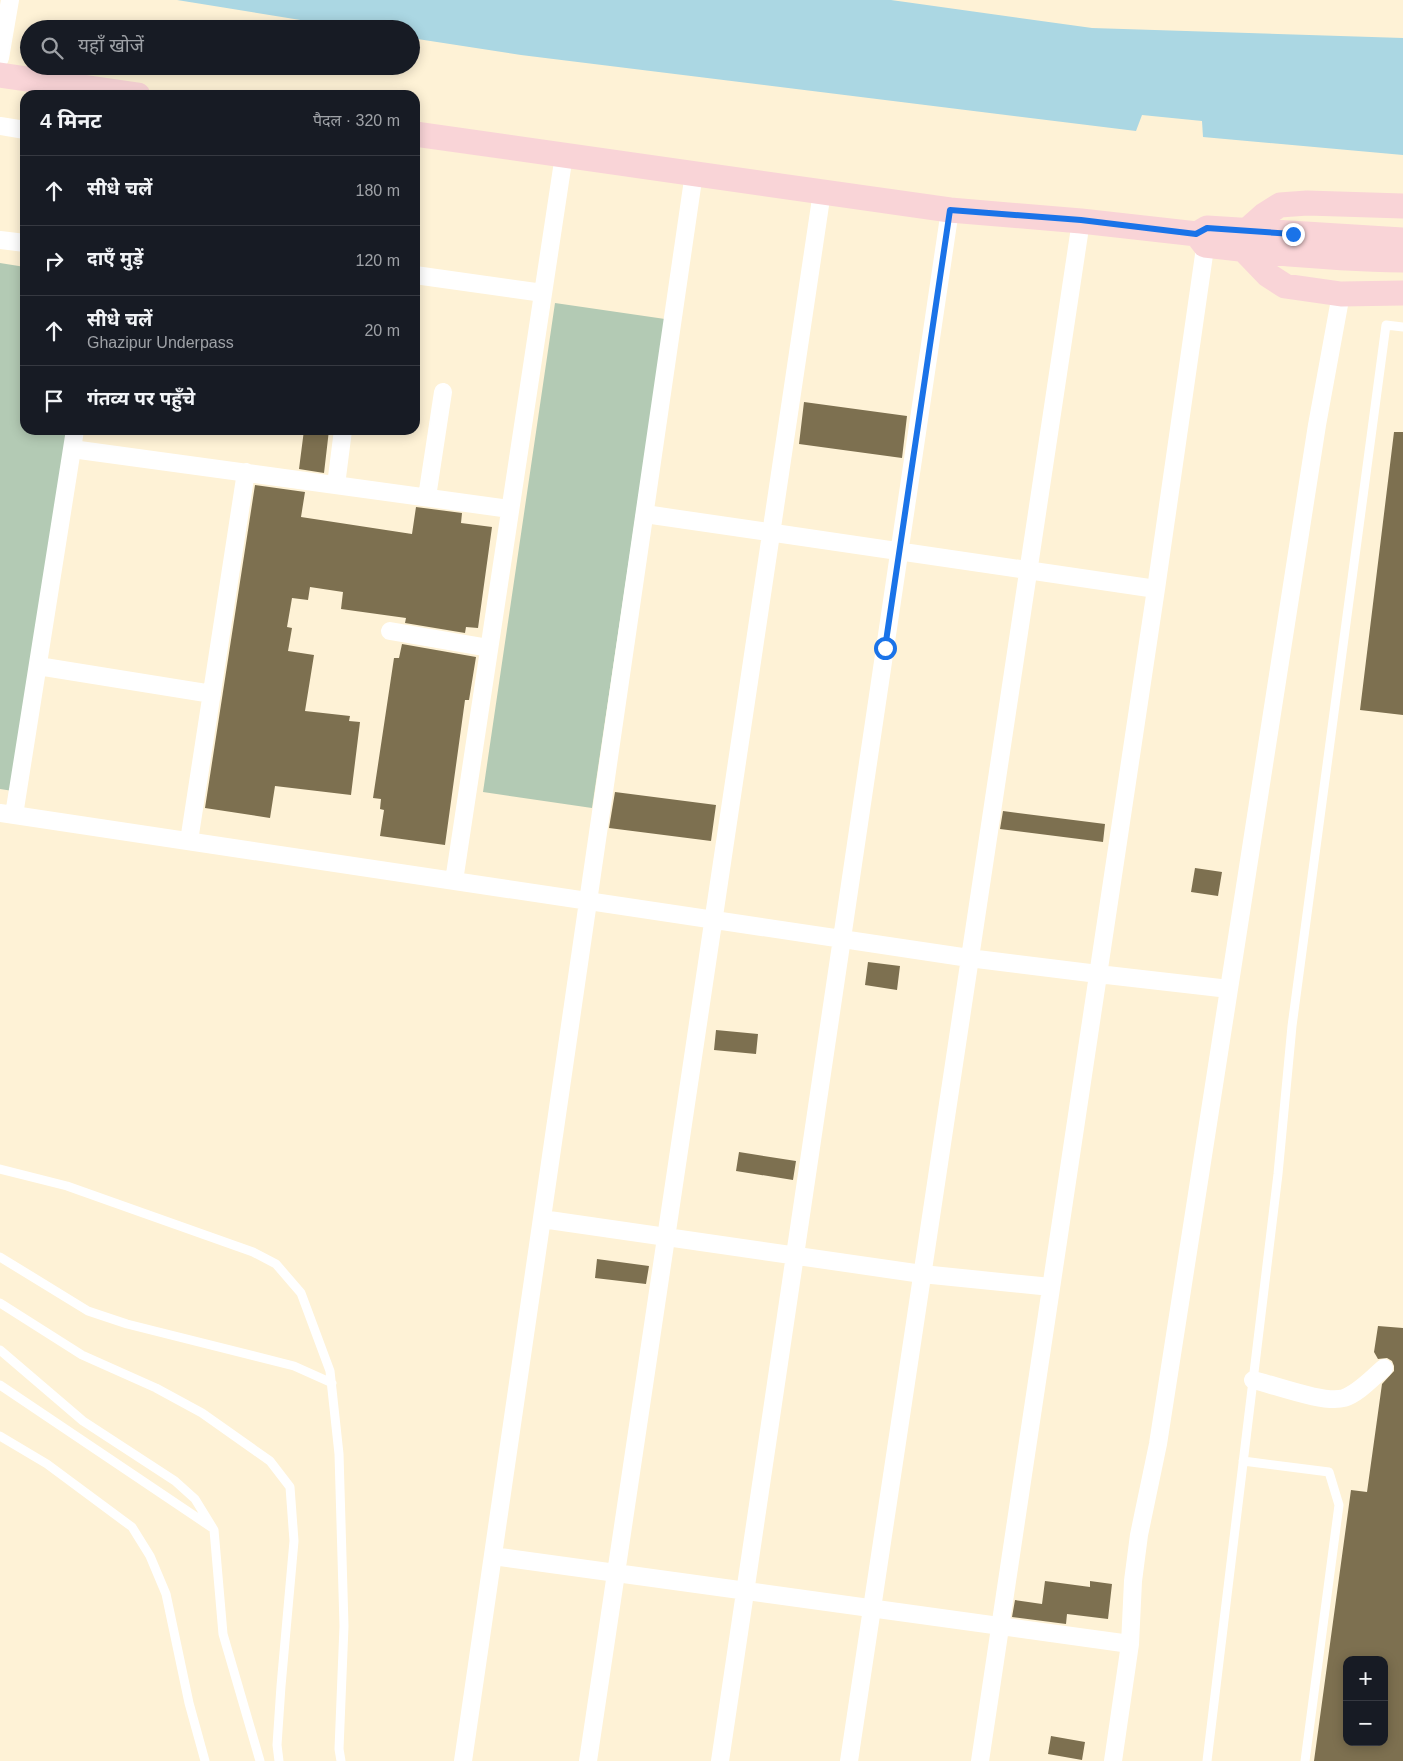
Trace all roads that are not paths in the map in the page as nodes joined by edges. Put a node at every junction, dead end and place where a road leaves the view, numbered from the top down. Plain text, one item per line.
1 (10, 0) edge
2 (0, 58) edge
3 (0, 75) edge
4 (98, 90) edge
5 (0, 126) edge
6 (20, 129) edge
7 (420, 135) edge
8 (564, 155) junction
9 (694, 173) junction
10 (822, 192) junction
11 (1403, 206) edge
12 (950, 210) junction
13 (1081, 220) junction
14 (1203, 236) junction
15 (0, 240) edge
16 (1245, 240) junction
17 (1403, 240) edge
18 (20, 242) edge
19 (1403, 260) edge
20 (420, 276) edge
21 (543, 293) junction
22 (1403, 293) edge
23 (1341, 294) junction
24 (1403, 328) edge
25 (443, 392) dead end
26 (74, 435) edge
27 (342, 435) edge
28 (72, 449) junction
29 (246, 472) junction
30 (336, 485) junction
31 (427, 498) junction
32 (510, 509) junction
33 (645, 514) junction
34 (771, 533) junction
35 (899, 552) junction
36 (1027, 570) junction
37 (1156, 590) junction
38 (390, 631) dead end
39 (489, 648) junction
40 (38, 666) junction
41 (212, 694) junction
42 (7, 814) edge
43 (190, 841) junction
44 (454, 881) junction
45 (588, 901) junction
46 (713, 919) junction
47 (842, 939) junction
48 (969, 958) junction
49 (1098, 974) junction
50 (1229, 989) junction
51 (0, 1169) edge
52 (542, 1219) junction
53 (666, 1237) junction
54 (795, 1255) junction
55 (0, 1257) edge
56 (922, 1274) junction
57 (1051, 1287) junction
58 (0, 1303) edge
59 (0, 1350) edge
60 (1384, 1368) dead end
61 (1253, 1380) junction
62 (332, 1383) junction
63 (0, 1385) edge
64 (0, 1436) edge
65 (1243, 1461) junction
66 (214, 1530) junction
67 (493, 1556) junction
68 (616, 1573) junction
69 (745, 1591) junction
70 (872, 1608) junction
71 (1000, 1626) junction
72 (1130, 1644) junction
73 (205, 1761) edge
74 (260, 1761) edge
75 (279, 1761) edge
76 (341, 1761) edge
77 (463, 1761) edge
78 (588, 1761) edge
79 (720, 1761) edge
80 (849, 1761) edge
81 (980, 1761) edge
82 (1113, 1761) edge
83 (1207, 1761) edge
84 (1305, 1761) edge

1 - 2 street
3 - 4 street
5 - 6 street
7 - 8 street
8 - 9 street
8 - 21 street
9 - 10 street
9 - 33 street
10 - 12 street
10 - 34 street
11 - 16 street
12 - 13 street
12 - 35 street
13 - 14 street
13 - 36 street
14 - 16 street
14 - 37 street
15 - 18 street
16 - 17 street
16 - 19 street
16 - 23 street
20 - 21 street
21 - 32 street
22 - 23 street
23 - 50 street
24 - 61 lane
25 - 31 street
26 - 28 street
27 - 30 street
28 - 29 street
28 - 40 street
29 - 30 street
29 - 41 street
30 - 31 street
31 - 32 street
32 - 39 street
33 - 34 street
33 - 45 street
34 - 35 street
34 - 46 street
35 - 36 street
35 - 47 street
36 - 37 street
36 - 48 street
37 - 49 street
38 - 39 street
39 - 44 street
40 - 41 street
40 - 42 street
41 - 43 street
42 - 43 street
43 - 44 street
44 - 45 street
45 - 46 street
45 - 52 street
46 - 47 street
46 - 53 street
47 - 48 street
47 - 54 street
48 - 49 street
48 - 56 street
49 - 50 street
49 - 57 street
50 - 72 street
51 - 62 lane
52 - 53 street
52 - 67 street
53 - 54 street
53 - 68 street
54 - 56 street
54 - 69 street
55 - 62 lane
56 - 57 street
56 - 70 street
57 - 71 street
58 - 75 lane
59 - 66 lane
60 - 61 street
61 - 65 lane
62 - 76 lane
63 - 66 lane
64 - 73 lane
65 - 83 lane
65 - 84 lane
66 - 74 lane
67 - 68 street
67 - 77 street
68 - 69 street
68 - 78 street
69 - 70 street
69 - 79 street
70 - 71 street
70 - 80 street
71 - 72 street
71 - 81 street
72 - 82 street

